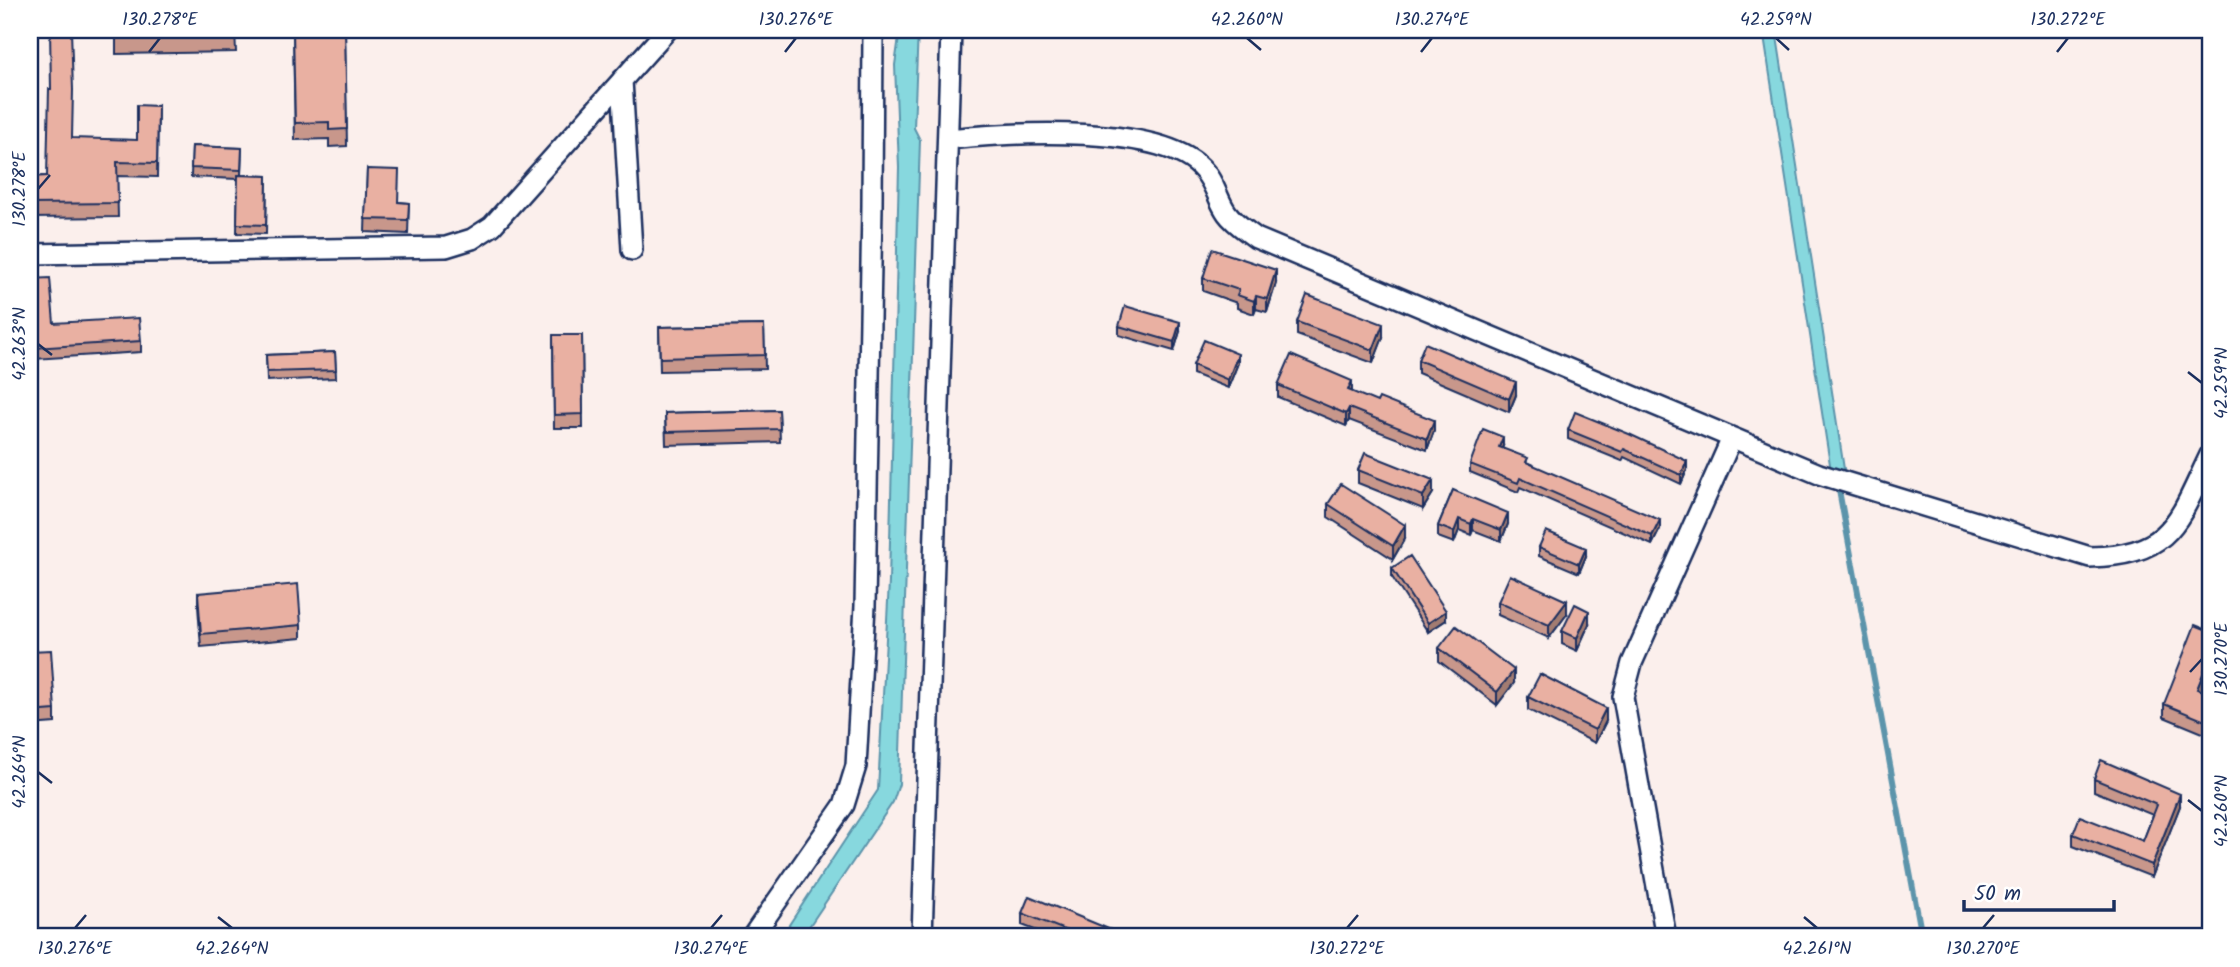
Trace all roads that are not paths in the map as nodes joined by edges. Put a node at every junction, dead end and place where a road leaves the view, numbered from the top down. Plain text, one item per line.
1 (667, 30) edge
2 (873, 30) edge
3 (951, 30) edge
4 (622, 80) junction
5 (949, 139) junction
6 (632, 250) dead end
7 (30, 254) edge
8 (1732, 438) junction
9 (2210, 455) edge
10 (752, 937) edge
11 (922, 937) edge
12 (1666, 937) edge

1 - 4 street
2 - 10 street
3 - 5 street
4 - 6 street
4 - 7 street
5 - 8 street
5 - 11 street
8 - 9 street
8 - 12 street

